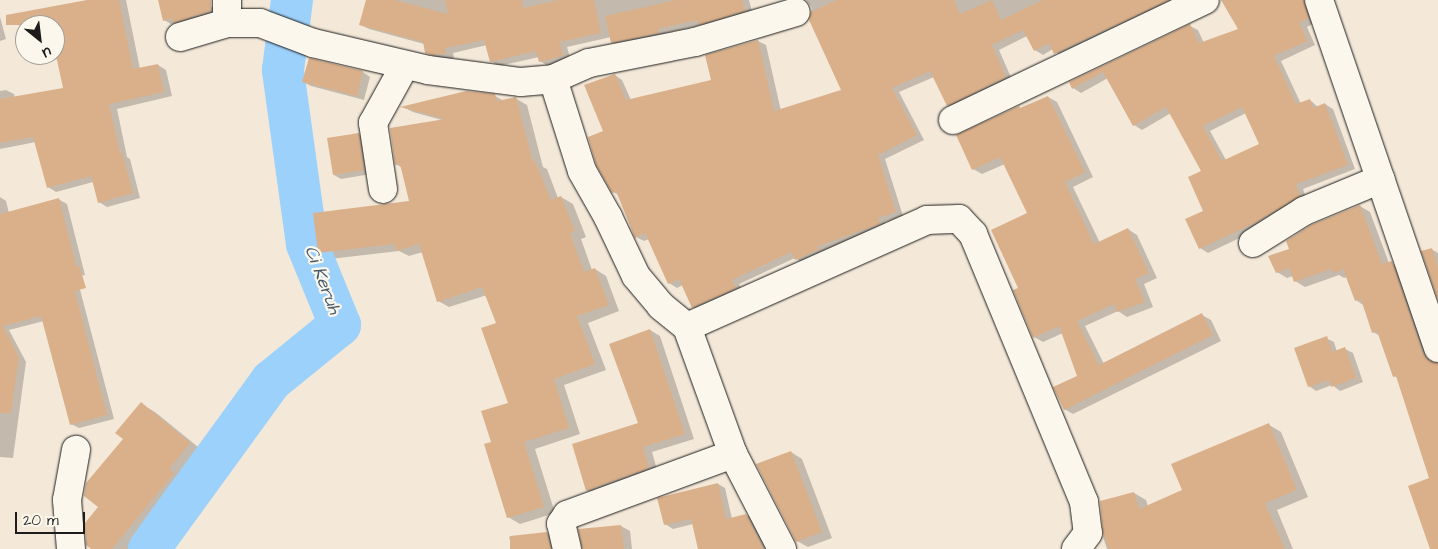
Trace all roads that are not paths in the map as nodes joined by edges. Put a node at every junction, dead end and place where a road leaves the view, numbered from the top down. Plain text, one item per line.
1 (1205, 0) edge
2 (1319, 0) edge
3 (227, 12) edge
4 (796, 12) dead end
5 (180, 37) dead end
6 (406, 65) junction
7 (552, 79) junction
8 (953, 120) dead end
9 (1381, 179) junction
10 (384, 188) dead end
11 (1253, 243) dead end
12 (687, 327) junction
13 (1438, 348) edge
14 (76, 450) dead end
15 (733, 454) junction
16 (71, 549) edge
17 (567, 549) edge
18 (782, 549) edge
19 (1076, 549) edge

1 - 8 street
2 - 9 street
3 - 5 street
3 - 6 street
4 - 7 street
6 - 7 street
6 - 10 street
7 - 12 street
9 - 11 street
9 - 13 street
12 - 15 street
12 - 19 street
14 - 16 street
15 - 17 street
15 - 18 street

